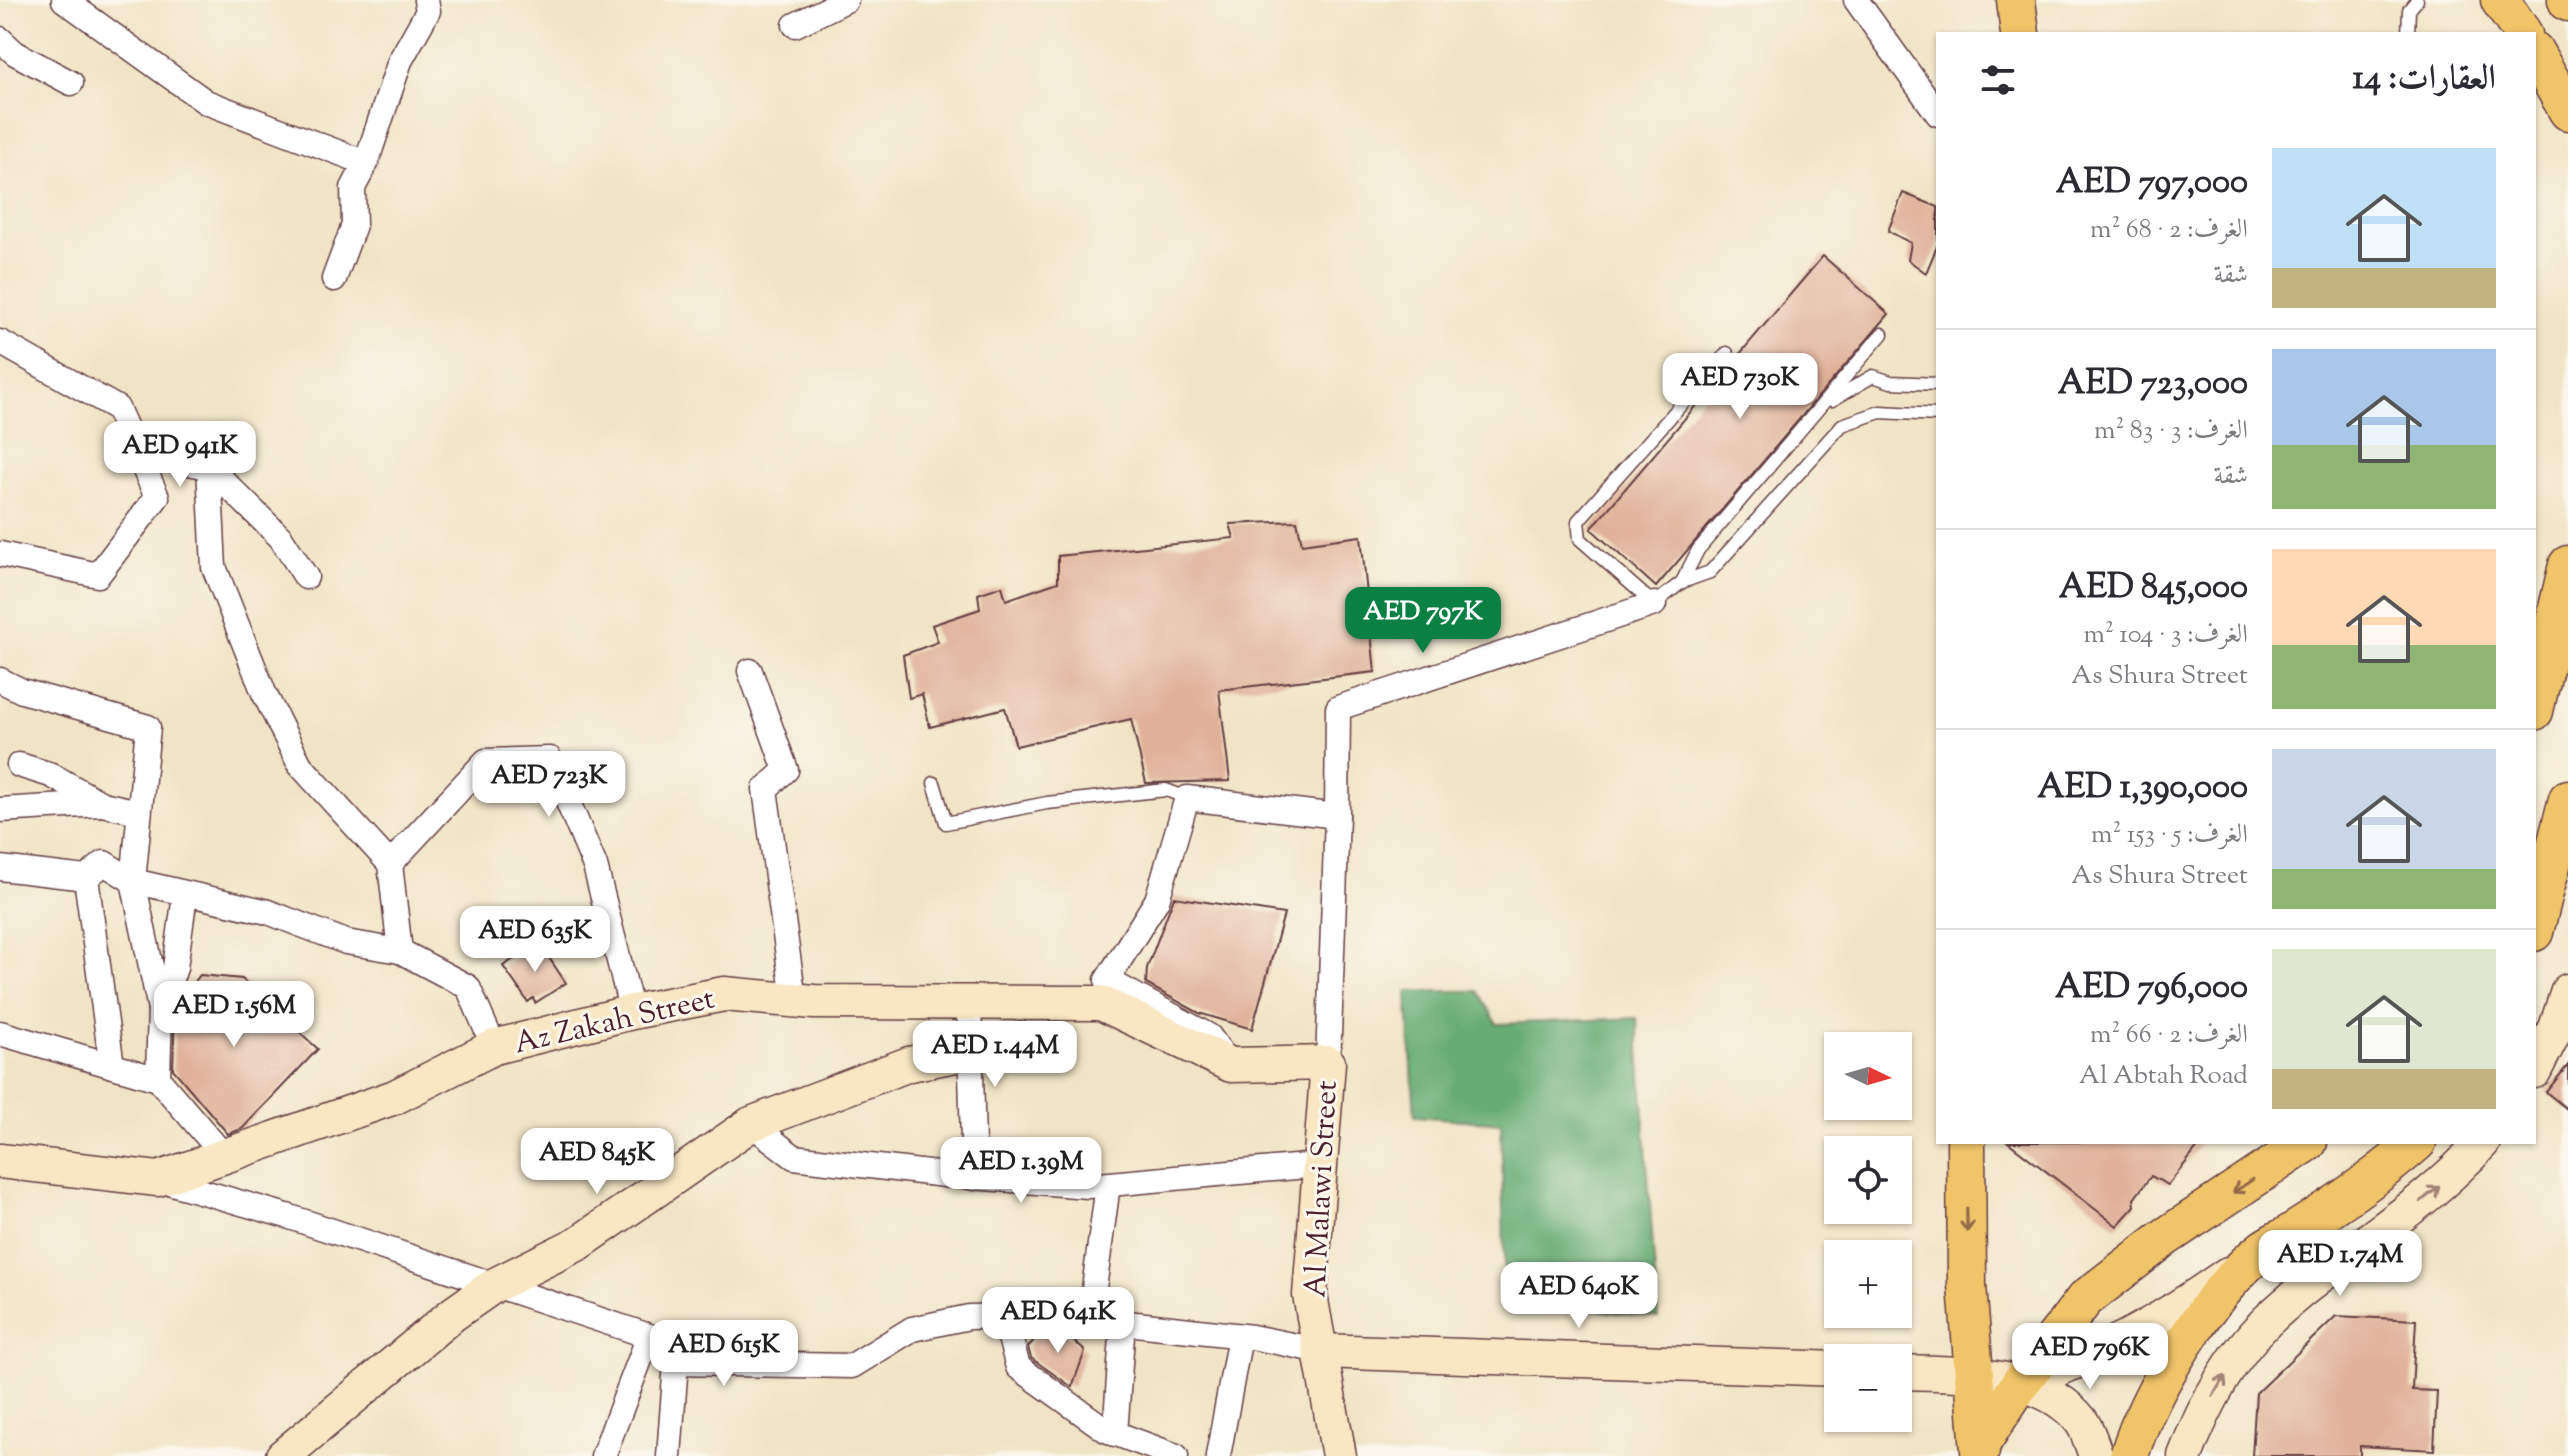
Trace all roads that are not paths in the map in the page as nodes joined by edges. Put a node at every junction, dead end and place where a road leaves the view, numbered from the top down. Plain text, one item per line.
1 (64, 0) edge
2 (426, 0) edge
3 (846, 0) edge
4 (1856, 0) edge
5 (2016, 0) edge
6 (2417, 0) edge
7 (2500, 0) edge
8 (795, 25) dead end
9 (2020, 32) edge
10 (2408, 32) edge
11 (2522, 32) edge
12 (0, 39) edge
13 (2536, 55) edge
14 (71, 83) dead end
15 (1935, 108) edge
16 (2568, 111) edge
17 (366, 163) junction
18 (334, 279) dead end
19 (1882, 334) dead end
20 (0, 342) edge
21 (1727, 353) dead end
22 (1936, 384) edge
23 (1822, 405) junction
24 (1936, 415) edge
25 (137, 453) junction
26 (209, 467) junction
27 (0, 554) edge
28 (2568, 565) edge
29 (306, 577) dead end
30 (1682, 582) junction
31 (1654, 604) junction
32 (750, 671) dead end
33 (0, 680) edge
34 (2536, 702) edge
35 (19, 765) dead end
36 (934, 783) dead end
37 (1187, 798) junction
38 (2568, 799) edge
39 (102, 804) junction
40 (0, 810) edge
41 (139, 812) junction
42 (1337, 816) junction
43 (390, 864) junction
44 (0, 868) edge
45 (86, 878) junction
46 (133, 881) junction
47 (185, 895) junction
48 (2536, 924) edge
49 (400, 951) junction
50 (2568, 991) edge
51 (794, 1000) junction
52 (969, 1001) junction
53 (160, 1009) junction
54 (632, 1012) junction
55 (0, 1033) edge
56 (494, 1047) junction
57 (971, 1052) junction
58 (2545, 1056) edge
59 (1328, 1063) junction
60 (1231, 1065) junction
61 (112, 1066) junction
62 (158, 1079) junction
63 (751, 1124) junction
64 (1966, 1144) edge
65 (2305, 1144) edge
66 (2414, 1144) edge
67 (2481, 1144) edge
68 (3, 1156) edge
69 (225, 1157) junction
70 (1317, 1165) junction
71 (974, 1178) junction
72 (158, 1179) junction
73 (1108, 1185) junction
74 (2293, 1232) junction
75 (2261, 1251) junction
76 (2331, 1268) junction
77 (493, 1286) junction
78 (1004, 1316) junction
79 (1090, 1318) junction
80 (1123, 1322) junction
81 (649, 1336) junction
82 (1240, 1336) junction
83 (1321, 1351) junction
84 (676, 1363) junction
85 (1824, 1369) edge
86 (1912, 1373) edge
87 (1976, 1375) junction
88 (2021, 1382) junction
89 (1115, 1434) junction
90 (1976, 1452) edge
91 (283, 1456) edge
92 (603, 1456) edge
93 (669, 1456) edge
94 (1176, 1456) edge
95 (1218, 1456) edge
96 (1339, 1456) edge
97 (2096, 1456) edge
98 (2129, 1456) edge
99 (2185, 1456) edge

1 - 17 street
2 - 17 street
3 - 8 street
4 - 15 street
5 - 9 main road
6 - 10 lane
7 - 11 main road
12 - 14 street
13 - 16 main road
17 - 18 street
19 - 23 lane
20 - 25 street
21 - 31 lane
22 - 23 lane
23 - 30 lane
24 - 30 lane
25 - 26 street
25 - 27 street
26 - 29 street
26 - 43 street
28 - 34 main road
30 - 31 lane
31 - 42 street
32 - 51 street
33 - 41 street
35 - 39 street
36 - 37 lane
37 - 42 street
37 - 60 street
38 - 48 main road
39 - 40 street
39 - 41 street
41 - 46 street
42 - 59 street
43 - 49 street
43 - 54 street
44 - 45 street
45 - 46 street
45 - 61 street
46 - 47 street
46 - 53 street
47 - 49 street
47 - 53 street
49 - 56 street
50 - 58 street
51 - 52 street, Az Zakah Street
51 - 54 street, Az Zakah Street
52 - 57 street
52 - 60 street, Az Zakah Street
53 - 62 street
54 - 56 street, Az Zakah Street
55 - 61 street
56 - 69 street, Az Zakah Street
57 - 63 street
57 - 71 street
59 - 60 street, Az Zakah Street
59 - 70 street, Al Malawi Street
61 - 62 street
62 - 69 street
63 - 71 street
63 - 77 street
64 -> 87 main road
65 -> 88 main road
66 - 74 main road
76 -> 67 street
68 - 72 street, Az Zakah Street
69 - 72 street, Az Zakah Street
70 - 73 street
70 - 83 street, Al Malawi Street
71 - 73 street
72 - 77 street
73 - 79 street
74 - 75 main road
74 - 76 street
75 - 88 street
75 - 98 main road
99 -> 76 street
77 - 81 street
77 - 91 street
78 - 79 street
78 - 84 street
78 - 89 street
79 - 80 street
80 - 82 street
80 - 89 street
81 - 84 street
81 - 92 street
82 - 83 street
82 - 95 street
83 - 85 street
83 - 96 street, Al Malawi Street
84 - 93 street
86 - 87 street
87 - 88 street
87 - 90 main road
88 - 90 main road
88 - 97 street
89 - 94 street

